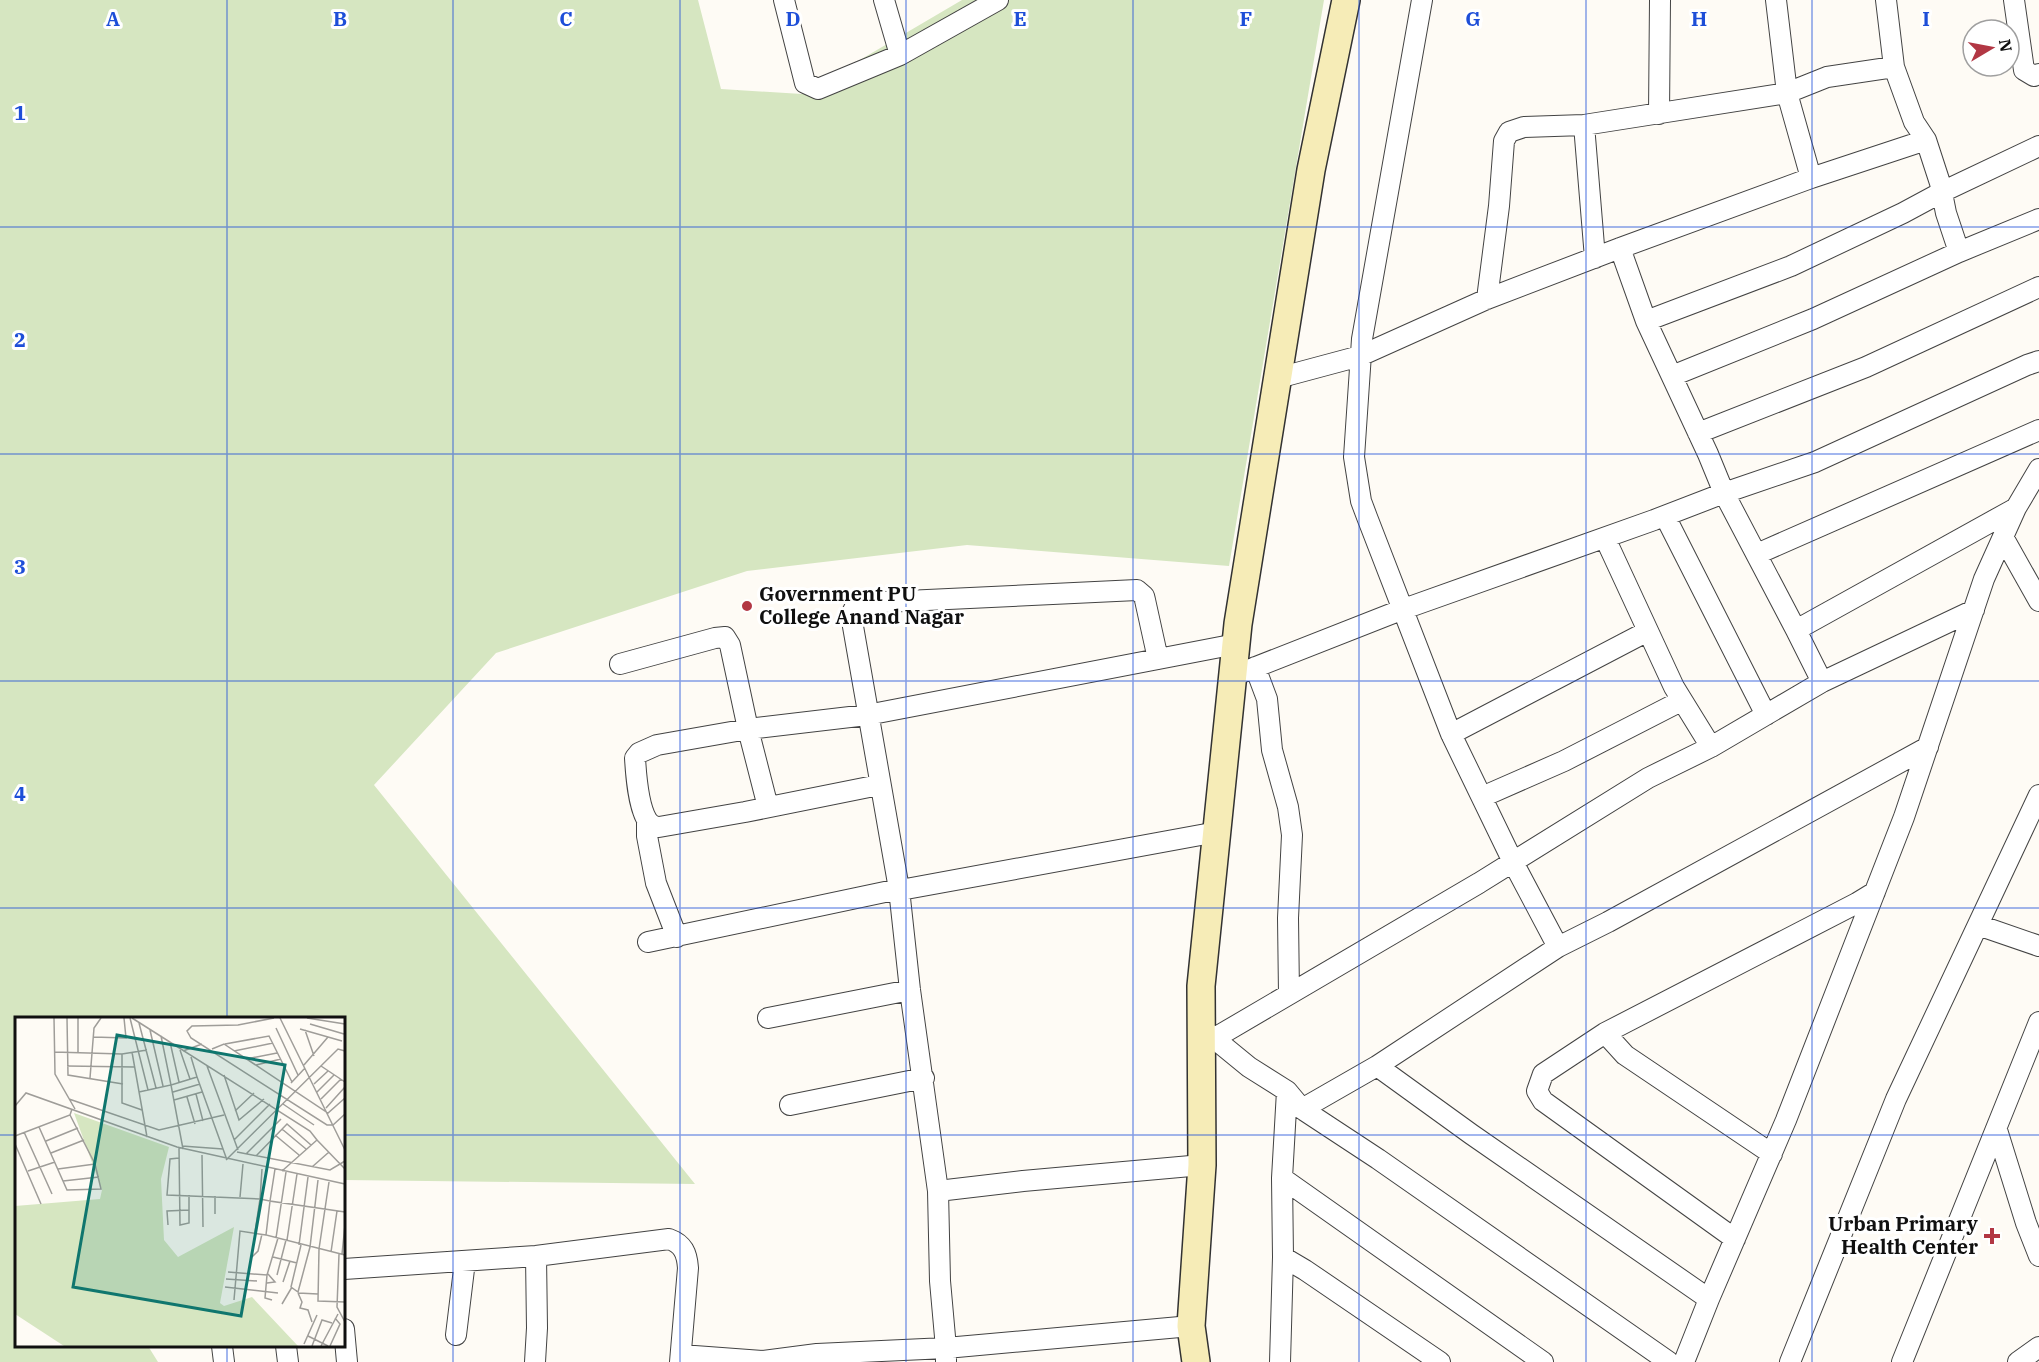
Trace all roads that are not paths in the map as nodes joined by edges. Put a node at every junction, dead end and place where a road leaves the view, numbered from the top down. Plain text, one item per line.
1 (784, 0) edge
2 (884, 0) edge
3 (1346, 0) edge
4 (1422, 0) edge
5 (1660, 0) edge
6 (1776, 0) edge
7 (1886, 0) edge
8 (2014, 0) edge
9 (995, 1) edge
10 (900, 55) junction
11 (1894, 67) junction
12 (2039, 74) edge
13 (1787, 93) junction
14 (1659, 114) junction
15 (1584, 125) junction
16 (1926, 140) junction
17 (2039, 146) edge
18 (1811, 178) junction
19 (1942, 192) junction
20 (2039, 219) edge
21 (1620, 248) junction
22 (1959, 252) junction
23 (1595, 258) junction
24 (2039, 287) edge
25 (1487, 300) junction
26 (1646, 321) junction
27 (1360, 356) junction
28 (2039, 361) edge
29 (1672, 376) junction
30 (1278, 378) junction
31 (2039, 430) edge
32 (1698, 433) junction
33 (2039, 469) edge
34 (1724, 493) junction
35 (2016, 508) junction
36 (1665, 516) junction
37 (2003, 537) junction
38 (1605, 538) junction
39 (1757, 554) junction
40 (2039, 601) edge
41 (1401, 610) junction
42 (1974, 610) junction
43 (1796, 630) junction
44 (1648, 632) junction
45 (1236, 644) junction
46 (1158, 659) junction
47 (620, 664) dead end
48 (1244, 671) junction
49 (1822, 682) junction
50 (1681, 701) junction
51 (867, 715) junction
52 (1766, 715) junction
53 (748, 729) junction
54 (1451, 735) junction
55 (1711, 747) junction
56 (1928, 747) junction
57 (879, 784) junction
58 (2039, 795) edge
59 (1482, 797) junction
60 (768, 807) junction
61 (647, 821) junction
62 (1217, 832) junction
63 (1513, 862) junction
64 (899, 888) junction
65 (1875, 892) junction
66 (1978, 925) junction
67 (677, 937) junction
68 (648, 942) dead end
69 (2039, 946) edge
70 (1558, 947) junction
71 (910, 990) junction
72 (1289, 994) junction
73 (768, 1018) dead end
74 (2039, 1022) edge
75 (1605, 1032) junction
76 (1208, 1033) junction
77 (2035, 1050) edge
78 (1377, 1066) junction
79 (924, 1078) junction
80 (1287, 1091) junction
81 (790, 1105) dead end
82 (1302, 1109) junction
83 (1996, 1130) junction
84 (1772, 1154) junction
85 (1202, 1165) junction
86 (1282, 1178) junction
87 (938, 1191) junction
88 (1735, 1239) junction
89 (536, 1256) junction
90 (2039, 1256) edge
91 (1283, 1257) junction
92 (465, 1261) junction
93 (345, 1269) edge
94 (1709, 1299) junction
95 (1191, 1326) junction
96 (456, 1335) dead end
97 (345, 1340) edge
98 (222, 1347) edge
99 (286, 1347) edge
100 (2039, 1347) edge
101 (946, 1355) edge
102 (680, 1359) edge
103 (224, 1362) edge
104 (288, 1362) edge
105 (347, 1362) edge
106 (535, 1362) edge
107 (1196, 1362) edge
108 (1280, 1362) edge
109 (1440, 1362) edge
110 (1544, 1362) edge
111 (1669, 1362) edge
112 (1684, 1362) edge
113 (1790, 1362) edge
114 (1902, 1362) edge
115 (2018, 1362) edge

1 - 10 street
2 - 10 street
3 - 30 street
4 - 27 street
5 - 14 street
6 - 13 street
7 - 11 street
8 - 12 street
9 - 10 street
11 - 13 street
11 - 16 street
13 - 14 street
13 - 18 street
14 - 15 street
15 - 23 street
15 - 25 street
16 - 18 street
16 - 19 street
17 - 19 street
18 - 21 street
19 - 22 street
19 - 26 street
20 - 22 street
21 - 23 street
21 - 26 street
22 - 29 street
23 - 25 street
24 - 32 street
25 - 27 street
26 - 29 street
27 - 30 street
27 - 41 street
28 - 34 street
29 - 32 street
30 - 45 street
31 - 39 street
32 - 34 street
33 - 35 street
34 - 36 street
34 - 39 street
35 - 37 street
35 - 43 street
36 - 38 street
36 - 52 street
37 - 40 street
37 - 42 street
38 - 41 street
38 - 44 street
39 - 43 street
41 - 48 street
41 - 54 street
42 - 49 street
42 - 56 street
43 - 49 street
44 - 50 street
44 - 54 street
45 - 46 street
45 - 48 street
46 - 51 street
46 - 51 street
47 - 53 street
48 - 62 street
48 - 72 street
49 - 52 street
50 - 55 street
50 - 59 street
51 - 53 street
51 - 57 street
52 - 55 street
53 - 60 street
53 - 61 street
54 - 59 street
55 - 63 street
56 - 65 street
56 - 70 street
57 - 60 street
57 - 64 street
58 - 66 street
59 - 63 street
60 - 61 street
61 - 67 street
62 - 64 street
62 - 76 street
63 - 70 street
63 - 72 street
64 - 67 street
64 - 71 street
65 - 75 street
65 - 84 street
66 - 69 street
66 - 113 street
67 - 68 street
70 - 78 street
71 - 73 street
71 - 79 street
72 - 76 street
74 - 77 street
75 - 84 street
75 - 88 street
76 - 80 street
76 - 85 street
77 - 83 street
78 - 82 street
78 - 94 street
79 - 81 street
79 - 87 street
80 - 82 street
80 - 86 street
82 - 111 street
83 - 90 street
83 - 114 street
84 - 88 street
85 - 87 street
85 - 95 street
86 - 91 street
86 - 110 street
87 - 101 street
88 - 94 street
89 - 92 street
89 - 102 street
89 - 106 street
91 - 108 street
91 - 109 street
92 - 93 street
92 - 96 street
94 - 112 street
95 - 101 street
95 - 107 street
97 - 105 street
98 - 103 street
99 - 104 street
100 - 115 street
101 - 102 street

